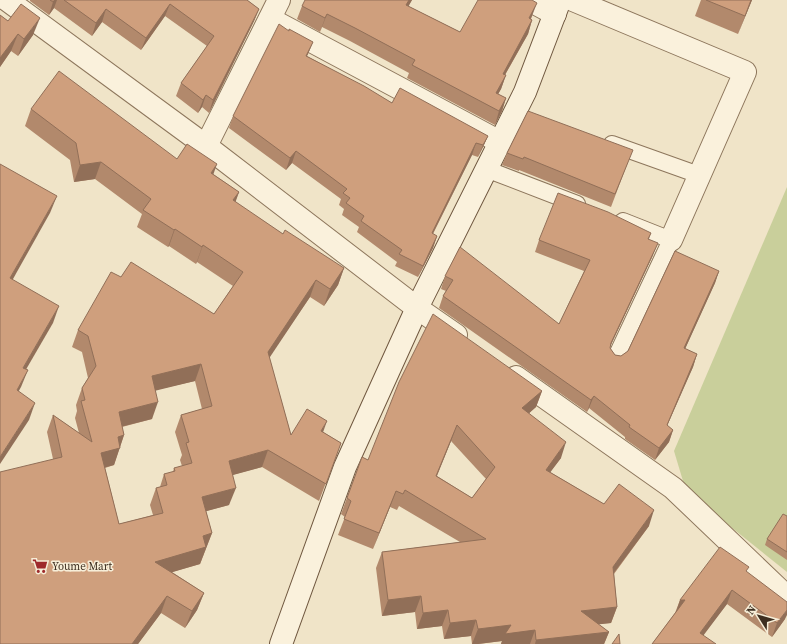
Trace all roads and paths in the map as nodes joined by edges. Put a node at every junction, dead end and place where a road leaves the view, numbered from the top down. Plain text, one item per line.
1 (529, 0) edge
2 (572, 0) edge
3 (11, 1) edge
4 (558, 7) edge
5 (274, 9) edge
6 (597, 139) edge
7 (500, 142) junction
8 (206, 146) junction
9 (486, 169) junction
10 (699, 175) junction
11 (590, 209) edge
12 (612, 217) edge
13 (671, 240) junction
14 (417, 308) junction
15 (475, 348) edge
16 (615, 359) edge
17 (500, 366) edge
18 (787, 596) edge
19 (281, 644) edge

1 - 4 street
2 - 10 street
3 - 8 street
4 - 7 street
5 - 7 street
5 - 8 street
6 - 10 lane
7 - 9 street
8 - 14 street
9 - 11 lane
9 - 14 street
10 - 13 street
12 - 13 lane
13 - 16 lane
14 - 15 street
14 - 19 street
17 - 18 street

